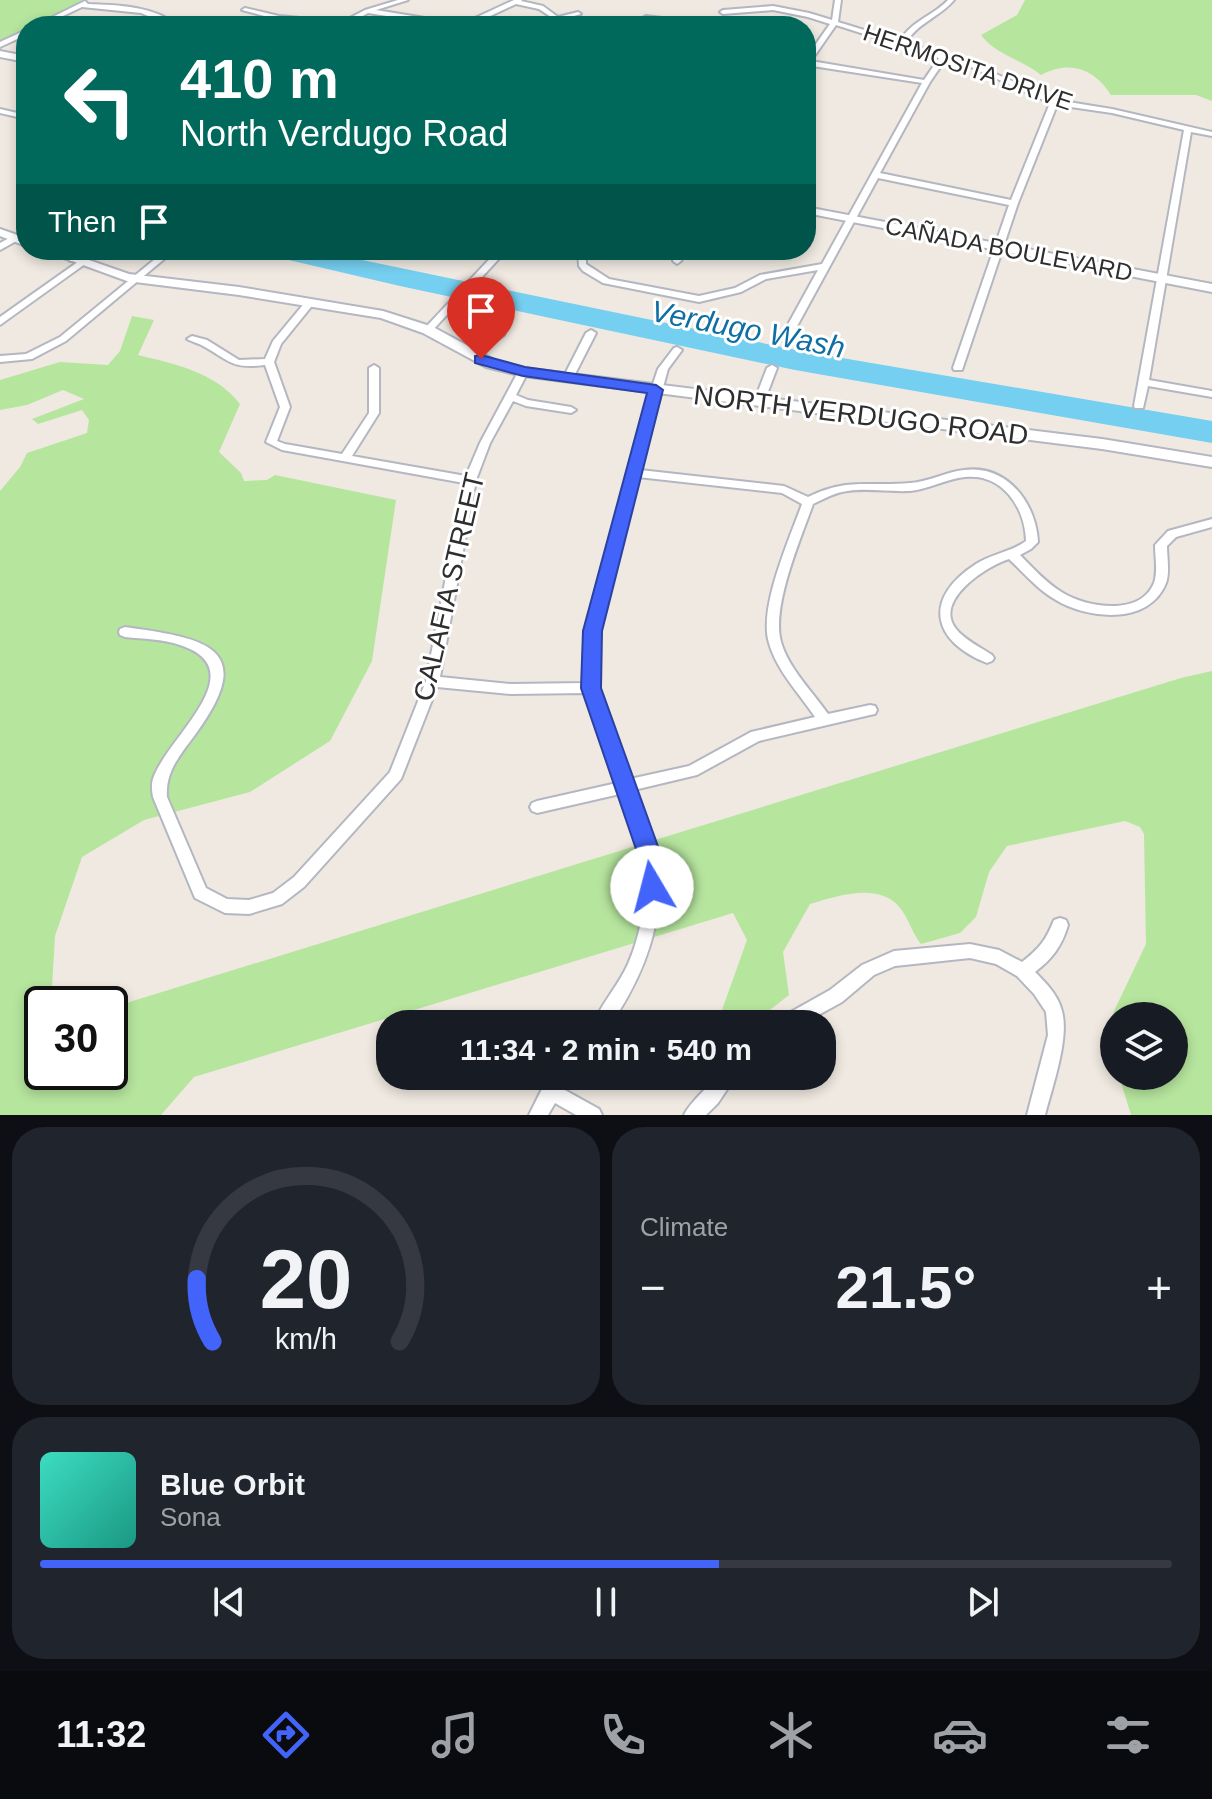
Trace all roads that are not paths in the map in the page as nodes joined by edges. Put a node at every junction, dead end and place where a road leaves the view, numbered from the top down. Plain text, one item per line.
1 (92, 0) edge
2 (405, 0) edge
3 (720, 0) edge
4 (767, 0) edge
5 (838, 0) edge
6 (951, 0) edge
7 (517, 1) edge
8 (79, 5) junction
9 (773, 8) junction
10 (245, 10) dead end
11 (367, 11) junction
12 (723, 12) junction
13 (578, 14) dead end
14 (57, 16) edge
15 (159, 16) edge
16 (270, 16) edge
17 (358, 16) edge
18 (399, 16) edge
19 (484, 16) edge
20 (553, 16) edge
21 (570, 16) edge
22 (719, 16) edge
23 (808, 16) edge
24 (816, 18) edge
25 (835, 22) junction
26 (902, 44) junction
27 (816, 49) edge
28 (942, 59) junction
29 (816, 65) edge
30 (926, 82) junction
31 (1054, 102) junction
32 (1188, 129) junction
33 (1212, 134) edge
34 (876, 175) junction
35 (1014, 203) junction
36 (816, 212) edge
37 (852, 218) junction
38 (1001, 247) junction
39 (78, 260) edge
40 (89, 260) edge
41 (158, 260) edge
42 (493, 260) edge
43 (582, 260) edge
44 (825, 266) junction
45 (134, 278) junction
46 (1164, 279) junction
47 (1212, 288) edge
48 (310, 302) junction
49 (506, 314) dead end
50 (0, 322) edge
51 (428, 330) junction
52 (591, 333) dead end
53 (192, 339) dead end
54 (785, 339) dead end
55 (677, 350) dead end
56 (471, 354) junction
57 (0, 359) edge
58 (269, 362) junction
59 (374, 368) dead end
60 (772, 368) dead end
61 (958, 368) dead end
62 (523, 372) junction
63 (568, 378) junction
64 (1142, 382) junction
65 (656, 390) junction
66 (1212, 394) edge
67 (508, 400) junction
68 (759, 402) junction
69 (1139, 406) dead end
70 (571, 410) dead end
71 (345, 458) junction
72 (1212, 462) edge
73 (634, 473) junction
74 (470, 480) junction
75 (808, 502) junction
76 (1212, 523) edge
77 (1011, 554) junction
78 (125, 632) dead end
79 (987, 658) dead end
80 (433, 681) junction
81 (591, 688) junction
82 (870, 710) dead end
83 (824, 719) junction
84 (623, 786) junction
85 (537, 807) dead end
86 (1060, 925) dead end
87 (1023, 971) junction
88 (610, 1010) edge
89 (811, 1010) edge
90 (552, 1090) edge
91 (564, 1090) edge
92 (717, 1090) edge
93 (538, 1115) edge
94 (593, 1115) edge
95 (693, 1115) edge
96 (1036, 1115) edge

1 - 8 street
2 - 11 street
3 - 12 street
4 - 9 street
5 - 25 street
6 - 26 street
7 - 19 street
7 - 20 street
8 - 14 street
8 - 15 street
9 - 12 street, HERMOSITA DRIVE
9 - 23 street, HERMOSITA DRIVE
10 - 16 street
11 - 17 street
11 - 18 street
12 - 22 street
13 - 21 street
24 - 25 street, HERMOSITA DRIVE
25 - 26 street, HERMOSITA DRIVE
25 - 27 street
26 - 28 street, HERMOSITA DRIVE
28 - 30 street
28 - 31 street, HERMOSITA DRIVE
29 - 30 street
30 - 34 street
31 - 32 street, HERMOSITA DRIVE
31 - 35 street
32 - 33 street, HERMOSITA DRIVE
32 - 46 street
34 - 35 street
34 - 37 street
35 - 38 street
36 - 37 main road, CAÑADA BOULEVARD
37 - 38 main road, CAÑADA BOULEVARD
37 - 44 street
38 - 46 main road, CAÑADA BOULEVARD
38 - 61 street
39 - 50 street
40 - 45 main road, NORTH VERDUGO ROAD
41 - 45 street
42 - 51 street
43 - 44 street
44 - 54 street
45 - 48 main road, NORTH VERDUGO ROAD
45 - 57 street
46 - 47 main road, CAÑADA BOULEVARD
46 - 64 street
48 - 51 main road, NORTH VERDUGO ROAD
48 - 58 street
49 - 56 street
51 - 56 main road, NORTH VERDUGO ROAD
52 - 63 street
53 - 58 street
55 - 65 street
56 - 62 main road, NORTH VERDUGO ROAD
58 - 71 street
59 - 71 street
60 - 68 street
62 - 63 main road, NORTH VERDUGO ROAD
62 - 67 street, CALAFIA STREET
63 - 65 main road, NORTH VERDUGO ROAD
64 - 66 street
64 - 69 street
65 - 68 main road, NORTH VERDUGO ROAD
65 - 73 street
67 - 70 street
67 - 74 street, CALAFIA STREET
68 - 72 main road, NORTH VERDUGO ROAD
71 - 74 street
73 - 75 street
73 - 81 street
74 - 80 street, CALAFIA STREET
75 - 77 street
75 - 83 street
76 - 77 street
77 - 79 street
78 - 80 street, CALAFIA STREET
80 - 81 street
81 - 84 street
82 - 83 street
83 - 84 street
84 - 85 street
84 - 88 street
86 - 87 street
87 - 89 street
87 - 96 street
90 - 93 street
91 - 94 street
92 - 95 street

